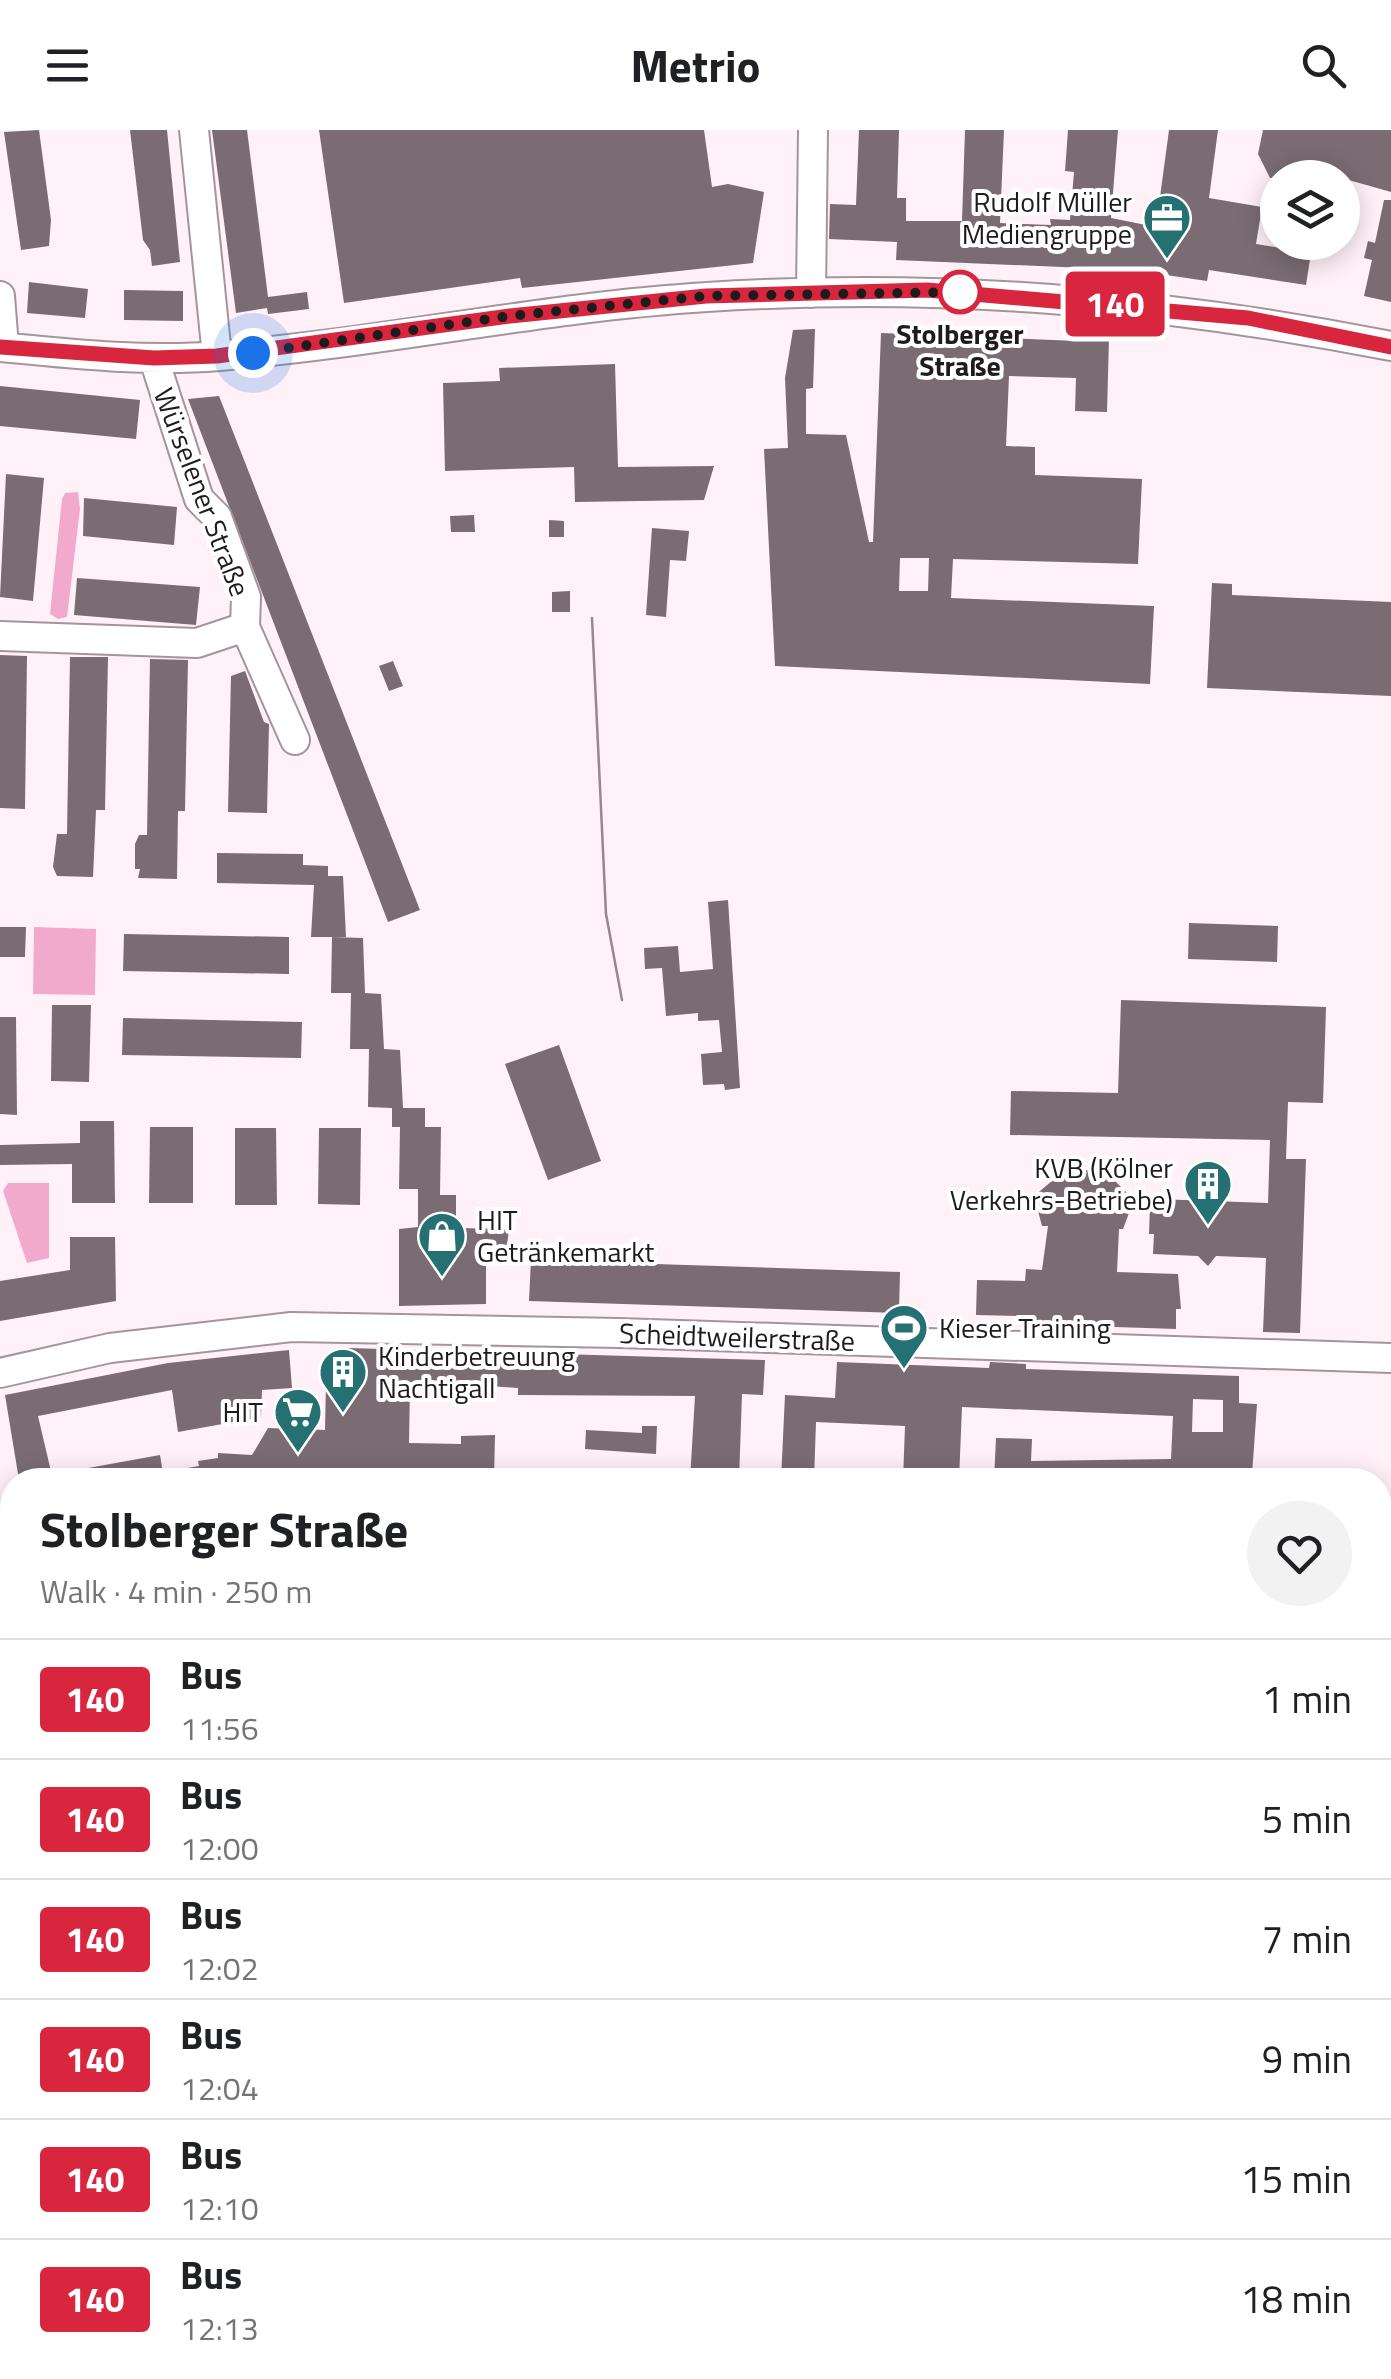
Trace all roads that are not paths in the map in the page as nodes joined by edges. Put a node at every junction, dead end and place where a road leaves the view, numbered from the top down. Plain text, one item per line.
1 (194, 130) edge
2 (813, 130) edge
3 (811, 294) junction
4 (0, 296) edge
5 (1391, 346) edge
6 (2, 347) edge
7 (217, 356) junction
8 (154, 358) junction
9 (244, 627) junction
10 (0, 636) edge
11 (295, 740) dead end
12 (1391, 1358) edge
13 (1358, 1361) junction
14 (1391, 1368) edge
15 (0, 1373) edge

1 - 7 street
2 - 3 street
3 - 5 street
3 - 7 street
4 - 6 street
6 - 8 street
7 - 8 street
8 - 9 street, Würselener Straße
9 - 10 street, Würselener Straße
9 - 11 street, Würselener Straße
12 - 13 street, Scheidtweilerstraße
13 - 14 street, Scheidtweilerstraße
13 - 15 street, Scheidtweilerstraße

